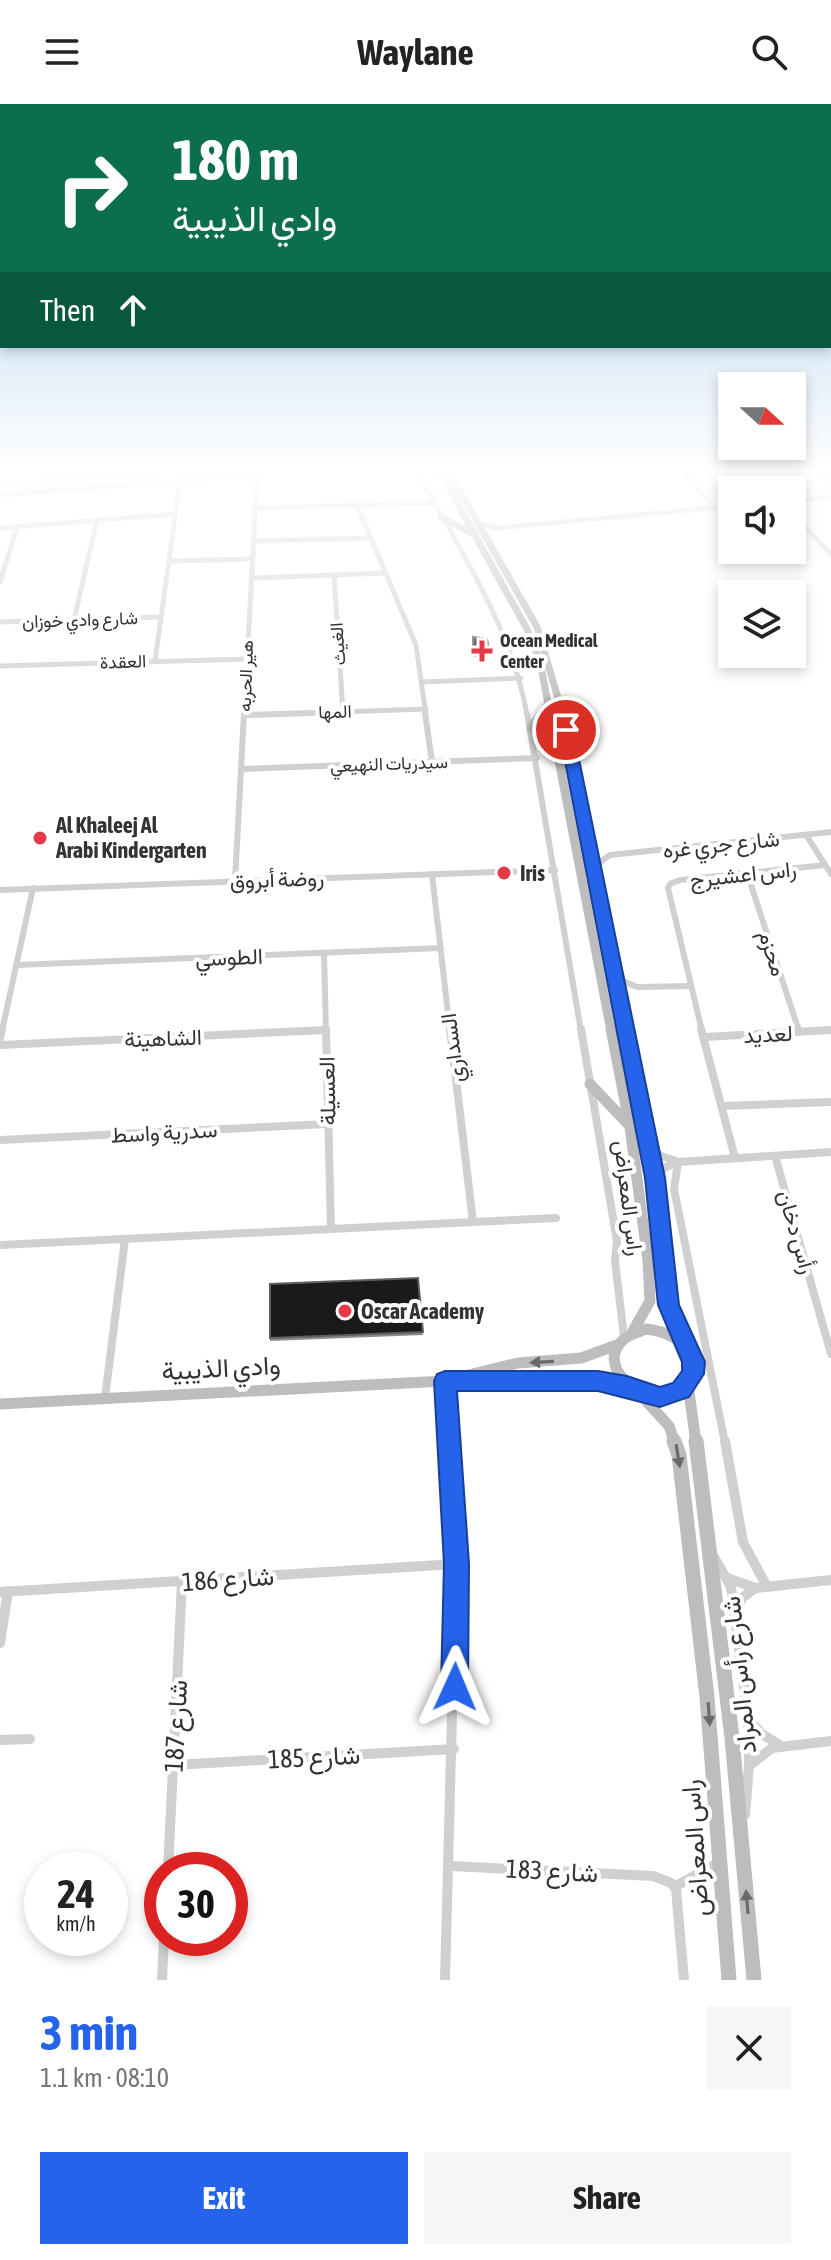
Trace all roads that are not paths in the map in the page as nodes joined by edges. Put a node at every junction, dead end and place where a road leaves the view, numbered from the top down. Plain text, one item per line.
1 (251, 559) edge
2 (7, 560) edge
3 (88, 560) edge
4 (229, 560) edge
5 (380, 560) edge
6 (464, 560) edge
7 (492, 560) edge
8 (495, 560) edge
9 (170, 561) joint
10 (386, 573) junction
11 (334, 576) junction
12 (251, 578) junction
13 (0, 582) edge
14 (160, 617) junction
15 (74, 620) junction
16 (0, 622) edge
17 (247, 659) junction
18 (155, 661) junction
19 (0, 666) edge
20 (521, 678) junction
21 (422, 682) junction
22 (549, 702) junction
23 (426, 709) junction
24 (343, 712) junction
25 (245, 715) junction
26 (531, 728) junction
27 (537, 758) junction
28 (432, 762) junction
29 (242, 769) junction
30 (831, 832) edge
31 (806, 835) junction
32 (589, 845) junction
33 (610, 855) junction
34 (825, 865) junction
35 (593, 867) junction
36 (555, 870) junction
37 (747, 873) junction
38 (432, 874) junction
39 (831, 874) edge
40 (235, 881) junction
41 (33, 888) junction
42 (0, 890) edge
43 (441, 948) junction
44 (324, 953) junction
45 (16, 965) junction
46 (614, 977) junction
47 (690, 986) junction
48 (637, 987) junction
49 (619, 1002) junction
50 (326, 1030) junction
51 (831, 1030) edge
52 (799, 1032) junction
53 (704, 1037) junction
54 (0, 1038) edge
55 (0, 1045) edge
56 (590, 1084) junction
57 (831, 1102) edge
58 (723, 1106) junction
59 (328, 1124) junction
60 (630, 1127) junction
61 (0, 1140) edge
62 (648, 1146) junction
63 (831, 1152) edge
64 (775, 1156) junction
65 (735, 1158) junction
66 (678, 1162) junction
67 (655, 1178) junction
68 (556, 1218) dead end
69 (473, 1222) junction
70 (331, 1229) junction
71 (125, 1239) junction
72 (0, 1245) edge
73 (625, 1338) junction
74 (682, 1341) junction
75 (831, 1354) edge
76 (445, 1381) junction
77 (688, 1384) junction
78 (632, 1389) junction
79 (105, 1398) junction
80 (0, 1404) edge
81 (710, 1551) junction
82 (456, 1564) junction
83 (727, 1578) junction
84 (831, 1580) edge
85 (182, 1582) junction
86 (762, 1587) junction
87 (4, 1592) edge
88 (734, 1614) junction
89 (0, 1643) edge
90 (748, 1718) junction
91 (30, 1739) dead end
92 (0, 1740) edge
93 (831, 1741) edge
94 (781, 1746) junction
95 (454, 1749) junction
96 (174, 1765) junction
97 (749, 1766) junction
98 (169, 1852) edge
99 (743, 1853) junction
100 (720, 1862) junction
101 (451, 1866) junction
102 (676, 1886) junction
103 (163, 1956) edge
104 (162, 1980) edge
105 (445, 1980) edge
106 (684, 1980) edge
107 (729, 1980) edge
108 (754, 1980) edge

1 - 12 street, هير الحربه
2 - 13 street
3 - 15 street
4 - 9 street
5 - 10 street
6 - 20 street, راس المعراض
7 - 22 street, راس المعراض
8 - 32 street, راس المعراض
9 - 14 street
10 - 11 street
10 - 21 street
11 - 12 street
11 - 24 street, الغيث
12 - 17 street, هير الحربه
14 - 15 street, شارع وادي خوزان
14 - 18 street
15 - 16 street, شارع وادي خوزان
17 - 18 street, العقدة
17 - 25 street, هير الحربه
18 - 19 street, العقدة
20 - 21 street
20 - 26 street, راس المعراض
21 - 23 street
22 - 26 street
22 - 60 street, راس المعراض
23 - 24 street, المها
23 - 28 street
24 - 25 street, المها
25 - 29 street, هير الحربه
26 - 27 street, راس المعراض
27 - 28 street, سيدريات النهيعي
27 - 36 street, راس المعراض
28 - 29 street, سيدريات النهيعي
29 - 40 street, هير الحربه
30 - 31 street, شارع جري غره
31 - 33 street, شارع جري غره
31 - 34 street
32 - 33 street
32 - 35 street, راس المعراض
33 - 35 street, شارع جري غره
34 - 37 street, راس اعشيرج
34 - 39 street
35 - 46 street, راس المعراض
36 - 38 street, روضة أبروق
36 - 56 street, راس المعراض
37 - 47 street, راس اعشيرج
37 - 52 street, محزم
38 - 40 street, روضة أبروق
38 - 43 street, السداري
40 - 41 street, روضة أبروق
41 - 42 street, روضة أبروق
41 - 45 street
43 - 44 street, الطوسي
43 - 69 street, السداري
44 - 45 street, الطوسي
44 - 50 street, العسيلة
45 - 54 street
46 - 48 street
46 - 49 street, راس المعراض
47 - 48 street
47 - 53 street, راس اعشيرج
48 - 49 street
49 - 62 street, راس المعراض
50 - 55 street, الشاهينة
50 - 59 street, العسيلة
51 - 52 street, لعديد
52 - 53 street, لعديد
53 - 58 street, راس اعشيرج
56 - 60 street
56 - 73 street, راس المعراض
57 - 58 street
58 - 65 street, راس اعشيرج
59 - 61 street, سدرية واسط
59 - 70 street, العسيلة
60 - 73 street, راس المعراض
62 - 66 street
62 - 67 street, راس المعراض
63 - 64 street
64 - 65 street
64 - 75 street, رأس دخان
65 - 66 street
66 - 67 street
66 - 86 street, راس المعراض
67 - 74 street, راس المعراض
68 - 69 street
69 - 70 street
70 - 71 street
71 - 72 street
71 - 79 street
73 - 74 street
73 -> 76 street, وادي الذيبية
73 - 78 street
74 - 77 street
76 - 78 street, وادي الذيبية
76 - 79 street, وادي الذيبية
76 - 82 street
77 - 78 street
77 - 81 street, راس المعراض
78 -> 100 street, راس المعراض
79 - 80 street, وادي الذيبية
81 - 83 street, شارع رأس المراد
81 - 99 street, راس المعراض
82 - 85 street, شارع 186
82 - 95 street
83 - 86 street
83 - 88 street, شارع رأس المراد
84 - 86 street
85 - 87 street, شارع 186
85 - 96 street, شارع 187
86 - 88 street
87 - 89 street
88 - 90 street, شارع رأس المراد
90 - 94 street
90 - 97 street, شارع رأس المراد
91 - 92 street
93 - 94 street
94 - 97 street
95 - 96 street, شارع 185
95 - 101 street
96 - 98 street, شارع 187
97 - 99 street, شارع رأس المراد
108 -> 99 street, راس المعراض
100 - 102 street
100 - 107 street, راس المعراض
101 - 102 street, شارع 183
101 - 105 street
102 - 106 street
103 - 104 street

